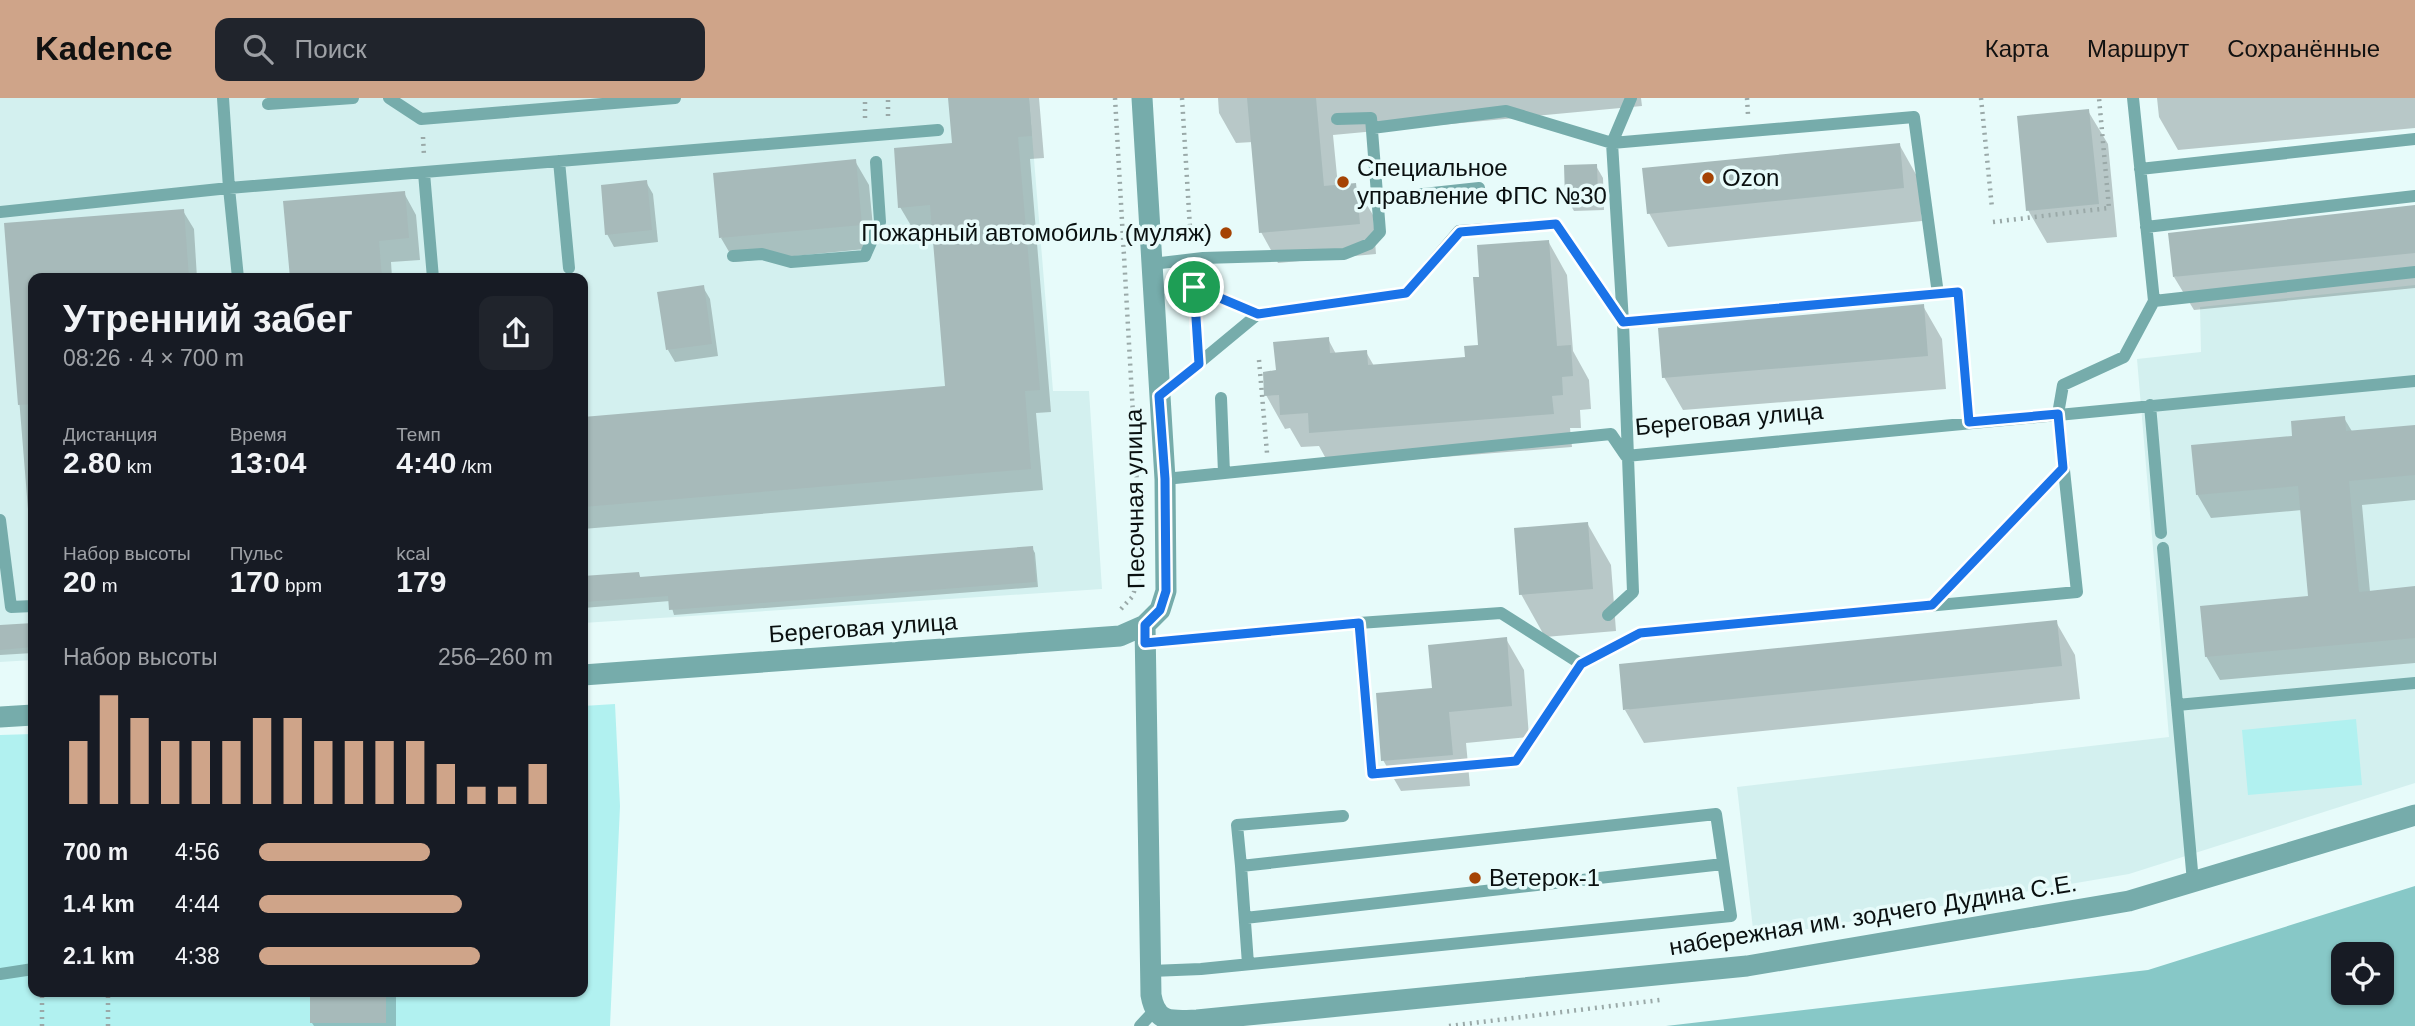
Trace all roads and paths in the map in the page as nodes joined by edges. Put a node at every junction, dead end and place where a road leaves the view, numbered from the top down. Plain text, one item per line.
1 (223, 98) edge
2 (353, 98) edge
3 (389, 98) edge
4 (675, 98) edge
5 (865, 98) edge
6 (888, 98) edge
7 (1115, 98) edge
8 (1142, 98) edge
9 (1182, 98) edge
10 (1631, 98) edge
11 (1981, 98) edge
12 (2099, 98) edge
13 (2133, 98) edge
14 (268, 104) dead end
15 (423, 119) junction
16 (1336, 119) dead end
17 (888, 125) dead end
18 (864, 128) dead end
19 (1372, 128) junction
20 (938, 130) dead end
21 (2415, 139) edge
22 (1612, 143) junction
23 (559, 161) junction
24 (876, 162) dead end
25 (2140, 169) junction
26 (424, 173) junction
27 (229, 188) junction
28 (1479, 188) dead end
29 (2415, 196) edge
30 (1377, 200) junction
31 (1992, 208) dead end
32 (0, 212) edge
33 (1993, 222) dead end
34 (2146, 227) junction
35 (733, 256) dead end
36 (1191, 259) junction
37 (1152, 264) junction
38 (569, 268) dead end
39 (2415, 272) edge
40 (238, 273) edge
41 (433, 273) edge
42 (1194, 287) junction
43 (1938, 294) junction
44 (2154, 301) junction
45 (1258, 314) junction
46 (1623, 322) junction
47 (1259, 360) dead end
48 (1199, 364) junction
49 (2415, 382) edge
50 (1159, 396) junction
51 (1221, 398) dead end
52 (2145, 406) junction
53 (2058, 414) junction
54 (1969, 422) junction
55 (1267, 455) dead end
56 (1626, 456) junction
57 (2063, 468) junction
58 (1224, 473) junction
59 (1165, 479) junction
60 (0, 520) edge
61 (2161, 533) dead end
62 (1140, 544) dead end
63 (2163, 548) dead end
64 (1141, 558) dead end
65 (1932, 605) junction
66 (28, 606) edge
67 (5, 608) edge
68 (1608, 615) dead end
69 (1359, 623) junction
70 (1145, 634) junction
71 (1120, 636) junction
72 (1581, 664) junction
73 (588, 676) edge
74 (2415, 683) edge
75 (2177, 705) junction
76 (28, 715) edge
77 (0, 717) edge
78 (2415, 815) edge
79 (1343, 816) dead end
80 (1723, 864) junction
81 (1241, 866) junction
82 (2193, 882) junction
83 (1245, 918) junction
84 (1248, 964) junction
85 (28, 970) edge
86 (1150, 971) junction
87 (0, 974) edge
88 (42, 997) edge
89 (108, 997) edge
90 (1158, 1013) junction
91 (42, 1026) edge
92 (108, 1026) edge
93 (1140, 1026) edge

1 - 27 lane
2 - 14 lane
3 - 15 lane
4 - 15 lane
5 - 18 path
6 - 17 path
7 - 62 path
8 - 37 street, Песочная улица
9 - 36 path
10 - 22 lane
11 - 31 path
12 - 33 path
13 - 25 lane
15 - 26 path
16 - 19 lane
19 - 22 lane
19 - 30 lane
20 - 23 lane
21 - 25 lane
22 - 43 lane
22 - 46 lane
23 - 26 lane
23 - 38 lane
24 - 35 lane
25 - 34 lane
26 - 27 lane
26 - 41 lane
27 - 32 lane
27 - 40 lane
28 - 30 lane
29 - 34 lane
30 - 36 lane
34 - 44 lane
36 - 37 lane
36 - 42 path
37 - 50 street, Песочная улица
39 - 44 lane
42 - 45 path
42 - 48 path
43 - 46 lane
43 - 54 lane
44 - 53 lane
45 - 46 lane
45 - 48 lane
46 - 56 lane
47 - 55 path
48 - 50 lane
49 - 52 lane, Береговая улица
50 - 59 street, Песочная улица
51 - 58 lane
52 - 53 lane, Береговая улица
52 - 61 lane
53 - 54 lane, Береговая улица
53 - 57 lane
54 - 56 lane, Береговая улица
56 - 58 lane, Береговая улица
56 - 68 lane
57 - 65 path
57 - 65 lane
58 - 59 lane, Береговая улица
59 - 70 street, Песочная улица
60 - 67 lane
63 - 75 lane
64 - 71 path
65 - 72 lane
66 - 67 lane
69 - 70 lane
69 - 72 lane
69 - 72 lane
70 - 71 street, Береговая улица
70 - 86 street
71 - 73 street, Береговая улица
74 - 75 lane
75 - 82 lane
76 - 77 street
78 - 82 street, набережная им. зодчего Дудина С.Е.
79 - 81 lane
80 - 81 lane
80 - 83 lane
80 - 84 lane
81 - 83 lane
82 - 90 street, набережная им. зодчего Дудина С.Е.
83 - 84 lane
84 - 86 lane
85 - 87 lane
86 - 90 street
88 - 91 path
89 - 92 path
90 - 93 lane

